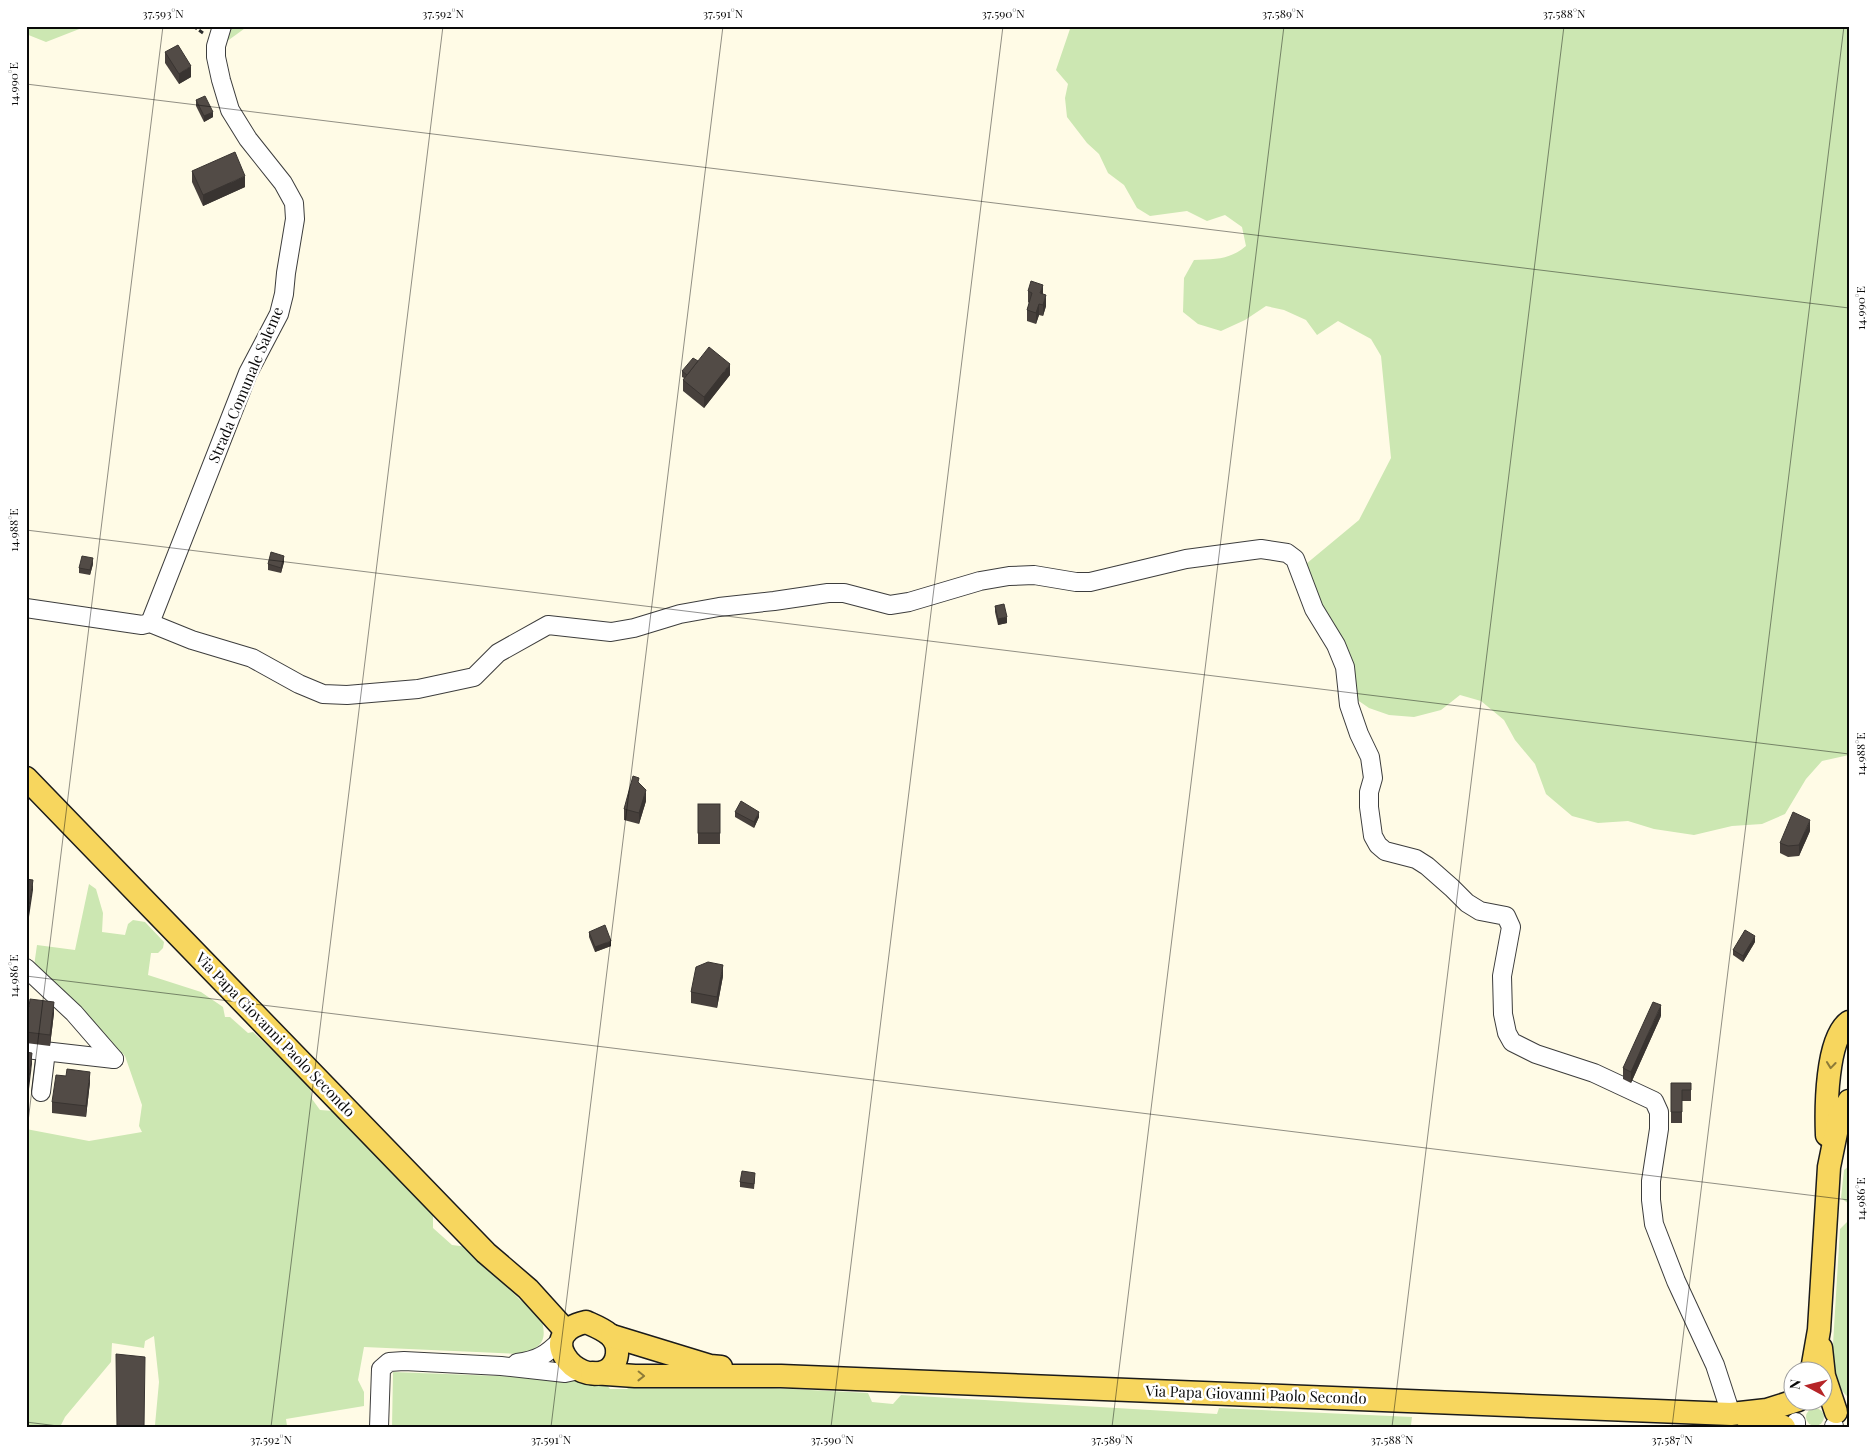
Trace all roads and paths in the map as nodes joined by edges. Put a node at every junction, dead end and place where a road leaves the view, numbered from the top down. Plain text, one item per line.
1 (220, 32) edge
2 (26, 608) edge
3 (150, 623) junction
4 (26, 778) edge
5 (27, 970) edge
6 (1849, 1022) edge
7 (26, 1049) edge
8 (46, 1051) junction
9 (41, 1092) dead end
10 (1849, 1102) edge
11 (1829, 1167) junction
12 (1819, 1330) junction
13 (571, 1331) junction
14 (612, 1336) junction
15 (1814, 1360) edge
16 (501, 1366) junction
17 (586, 1371) junction
18 (781, 1376) junction
19 (1731, 1414) junction
20 (1797, 1414) edge
21 (1832, 1418) edge
22 (379, 1427) edge

1 - 3 street, Strada Comunale Saleme
2 - 3 street
3 - 19 street
4 - 13 main road, Via Papa Giovanni Paolo Secondo
5 - 8 street
6 -> 11 main road
7 - 8 street
8 - 9 street
10 - 11 main road
11 - 12 main road
12 - 15 main road
12 - 21 main road
13 - 14 main road
13 - 16 street
13 - 17 main road
14 - 17 main road
14 - 18 main road
16 - 17 street
16 - 22 street
17 -> 18 main road
18 - 19 main road, Via Papa Giovanni Paolo Secondo
19 - 20 main road
19 - 20 main road

